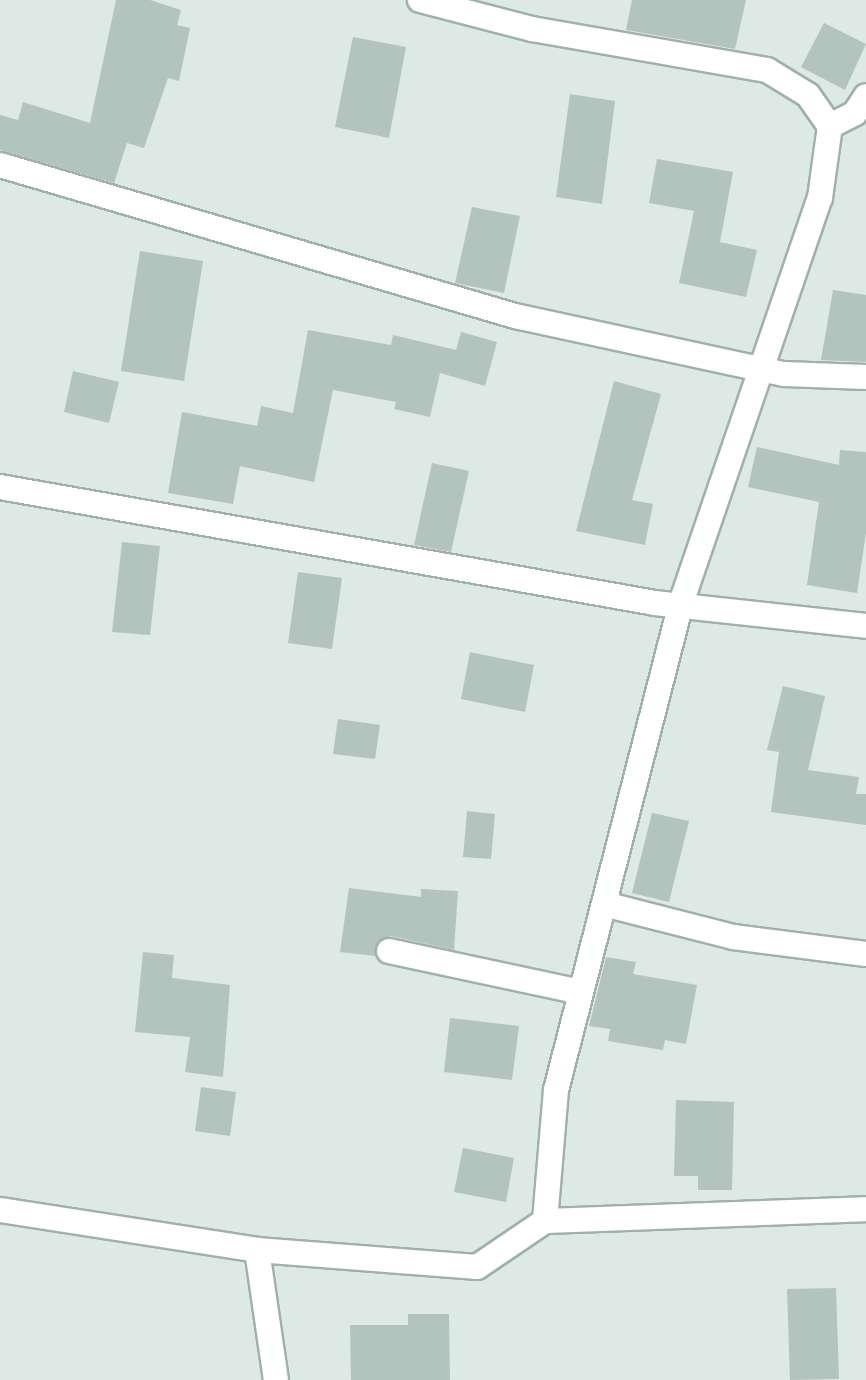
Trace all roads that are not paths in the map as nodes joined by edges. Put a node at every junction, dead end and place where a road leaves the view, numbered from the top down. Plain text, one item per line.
1 (420, 0) edge
2 (866, 96) edge
3 (830, 126) junction
4 (0, 165) edge
5 (759, 368) junction
6 (866, 377) edge
7 (0, 487) edge
8 (680, 606) junction
9 (866, 626) edge
10 (604, 904) junction
11 (389, 951) dead end
12 (866, 954) edge
13 (581, 992) junction
14 (866, 1209) edge
15 (0, 1210) edge
16 (545, 1221) junction
17 (257, 1250) junction
18 (276, 1380) edge

1 - 3 street
2 - 3 street
3 - 5 street
4 - 5 street
5 - 6 street
5 - 8 street
7 - 8 street
8 - 9 street
8 - 10 street
10 - 12 street
10 - 13 street
11 - 13 street
13 - 16 street
14 - 16 street
15 - 17 street
16 - 17 street
17 - 18 street

